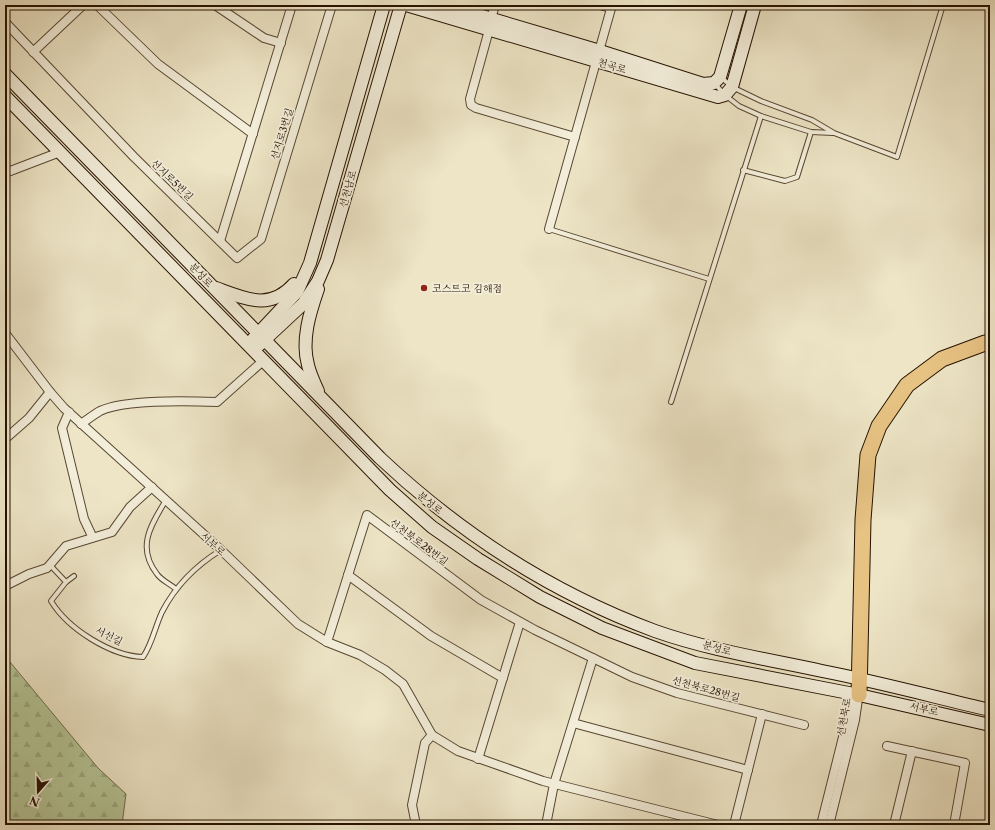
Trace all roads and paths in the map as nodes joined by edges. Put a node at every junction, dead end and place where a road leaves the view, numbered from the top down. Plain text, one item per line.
1 (83, 5) edge
2 (96, 5) edge
3 (215, 5) edge
4 (292, 5) edge
5 (332, 5) edge
6 (384, 5) edge
7 (402, 5) edge
8 (406, 5) edge
9 (495, 5) edge
10 (600, 5) edge
11 (742, 5) edge
12 (755, 5) edge
13 (943, 5) edge
14 (451, 6) edge
15 (612, 7) edge
16 (5, 22) edge
17 (490, 24) junction
18 (281, 43) junction
19 (33, 52) junction
20 (598, 56) junction
21 (5, 74) edge
22 (717, 80) junction
23 (728, 91) junction
24 (5, 96) edge
25 (761, 116) junction
26 (811, 132) junction
27 (834, 133) junction
28 (253, 134) junction
29 (575, 137) junction
30 (60, 152) junction
31 (744, 170) junction
32 (5, 173) edge
33 (549, 229) joint
34 (220, 241) junction
35 (237, 258) joint
36 (327, 260) junction
37 (306, 272) junction
38 (709, 279) junction
39 (212, 286) junction
40 (5, 335) edge
41 (262, 337) junction
42 (986, 346) edge
43 (250, 347) junction
44 (264, 360) junction
45 (50, 392) junction
46 (320, 396) junction
47 (671, 402) dead end
48 (68, 412) junction
49 (81, 424) junction
50 (5, 439) edge
51 (152, 487) junction
52 (166, 500) junction
53 (92, 536) junction
54 (220, 550) junction
55 (50, 565) junction
56 (348, 575) junction
57 (74, 576) dead end
58 (66, 582) junction
59 (5, 586) edge
60 (176, 589) junction
61 (520, 622) junction
62 (327, 642) junction
63 (593, 658) junction
64 (503, 678) junction
65 (859, 687) junction
66 (990, 710) edge
67 (762, 714) junction
68 (573, 723) junction
69 (804, 725) dead end
70 (990, 725) edge
71 (432, 735) junction
72 (887, 746) dead end
73 (912, 751) junction
74 (478, 759) junction
75 (748, 770) junction
76 (554, 784) junction
77 (416, 825) edge
78 (546, 825) edge
79 (718, 825) edge
80 (734, 825) edge
81 (821, 825) edge
82 (829, 825) edge
83 (894, 825) edge
84 (954, 825) edge

1 - 19 street
2 - 28 street
3 - 18 street
4 - 18 street
5 - 35 street, 선지로3번길
6 - 37 main road, 선천남로
7 - 36 main road, 선천남로
8 - 17 main road, 천곡로
9 - 17 street
10 - 15 street
11 - 22 main road
12 - 23 main road
13 - 27 lane
14 - 17 main road, 천곡로
15 - 20 street
16 - 19 street, 선지로5번길
17 - 20 main road, 천곡로
17 - 29 street
18 - 28 street
19 - 34 street, 선지로5번길
20 - 22 main road, 천곡로
20 - 23 main road, 천곡로
20 - 29 street
21 - 39 main road, 분성로
22 - 23 lane
22 - 23 lane
23 - 25 lane
23 - 27 lane
24 - 30 main road, 분성로
25 - 26 lane
25 - 31 lane
26 - 27 lane
26 - 31 lane
28 - 34 street
29 - 33 street
30 - 32 street
30 - 43 main road, 분성로
31 - 38 lane
33 - 38 lane
34 - 35 street, 선지로5번길
36 - 41 main road, 선천남로
36 - 46 main road
37 - 39 main road
37 - 41 main road, 선천남로
38 - 47 lane
39 - 41 main road, 분성로
40 - 45 street, 서부로
41 - 43 main road, 선천남로
41 - 46 main road, 분성로
42 - 65 highway
43 - 44 main road, 분성로
44 - 49 street
44 - 65 main road, 분성로
45 - 48 street, 서부로
45 - 50 street
46 - 65 main road, 분성로
48 - 49 street, 서부로
48 - 53 street
49 - 51 street, 서부로
51 - 52 street, 서부로
51 - 53 street
52 - 54 street, 서부로
52 - 60 lane
53 - 55 street
54 - 60 lane, 서선길
54 - 62 street, 서부로
55 - 58 lane
55 - 59 street
56 - 61 street, 선천북로28번길
56 - 62 street
56 - 64 street
57 - 58 lane
58 - 60 lane, 서선길
61 - 63 street, 선천북로28번길
61 - 64 street
62 - 71 street, 서부로
63 - 67 street, 선천북로28번길
63 - 68 street
64 - 74 street
65 - 66 main road, 분성로
65 - 70 main road, 서부로
65 - 81 street, 선천북로
65 - 82 street, 선천북로
67 - 69 street, 선천북로28번길
67 - 75 street
68 - 75 street
68 - 76 street
71 - 74 street
71 - 77 street
72 - 73 street
73 - 83 street
73 - 84 street
74 - 76 street
75 - 80 street
76 - 78 street
76 - 79 street

